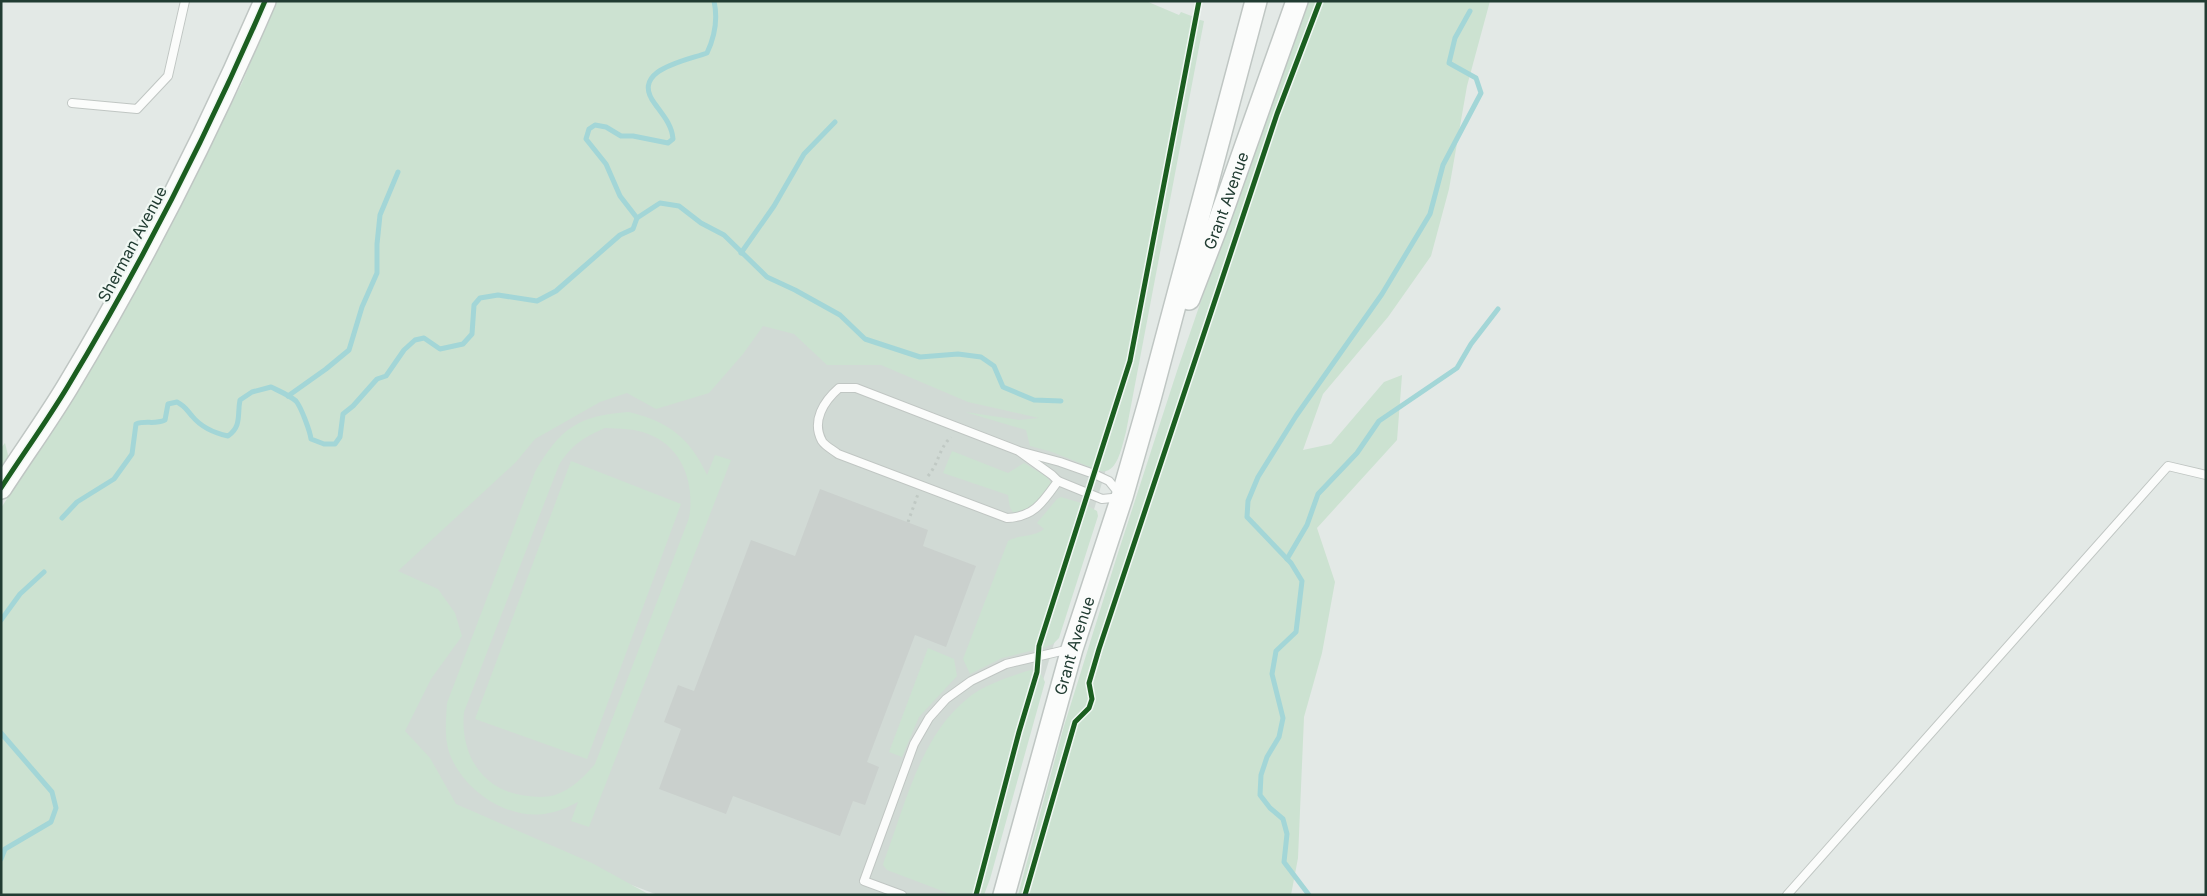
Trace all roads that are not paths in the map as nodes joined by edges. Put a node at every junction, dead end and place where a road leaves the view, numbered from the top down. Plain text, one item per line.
1 (185, 1) edge
2 (265, 1) edge
3 (1256, 1) edge
4 (1297, 1) edge
5 (72, 103) dead end
6 (1150, 400) junction
7 (1019, 451) junction
8 (2206, 475) edge
9 (1058, 481) junction
10 (1, 488) edge
11 (1122, 497) junction
12 (1072, 649) junction
13 (902, 895) edge
14 (1004, 895) edge
15 (1787, 895) edge

1 - 5 lane
2 - 10 main road, Sherman Avenue
3 - 6 main road, Grant Avenue
4 - 6 main road, Grant Avenue
6 - 11 main road, Grant Avenue
7 - 9 lane
7 - 9 lane
7 - 11 lane
8 - 15 lane
9 - 11 lane
11 - 12 main road, Grant Avenue
12 - 13 lane
12 - 14 main road, Grant Avenue

